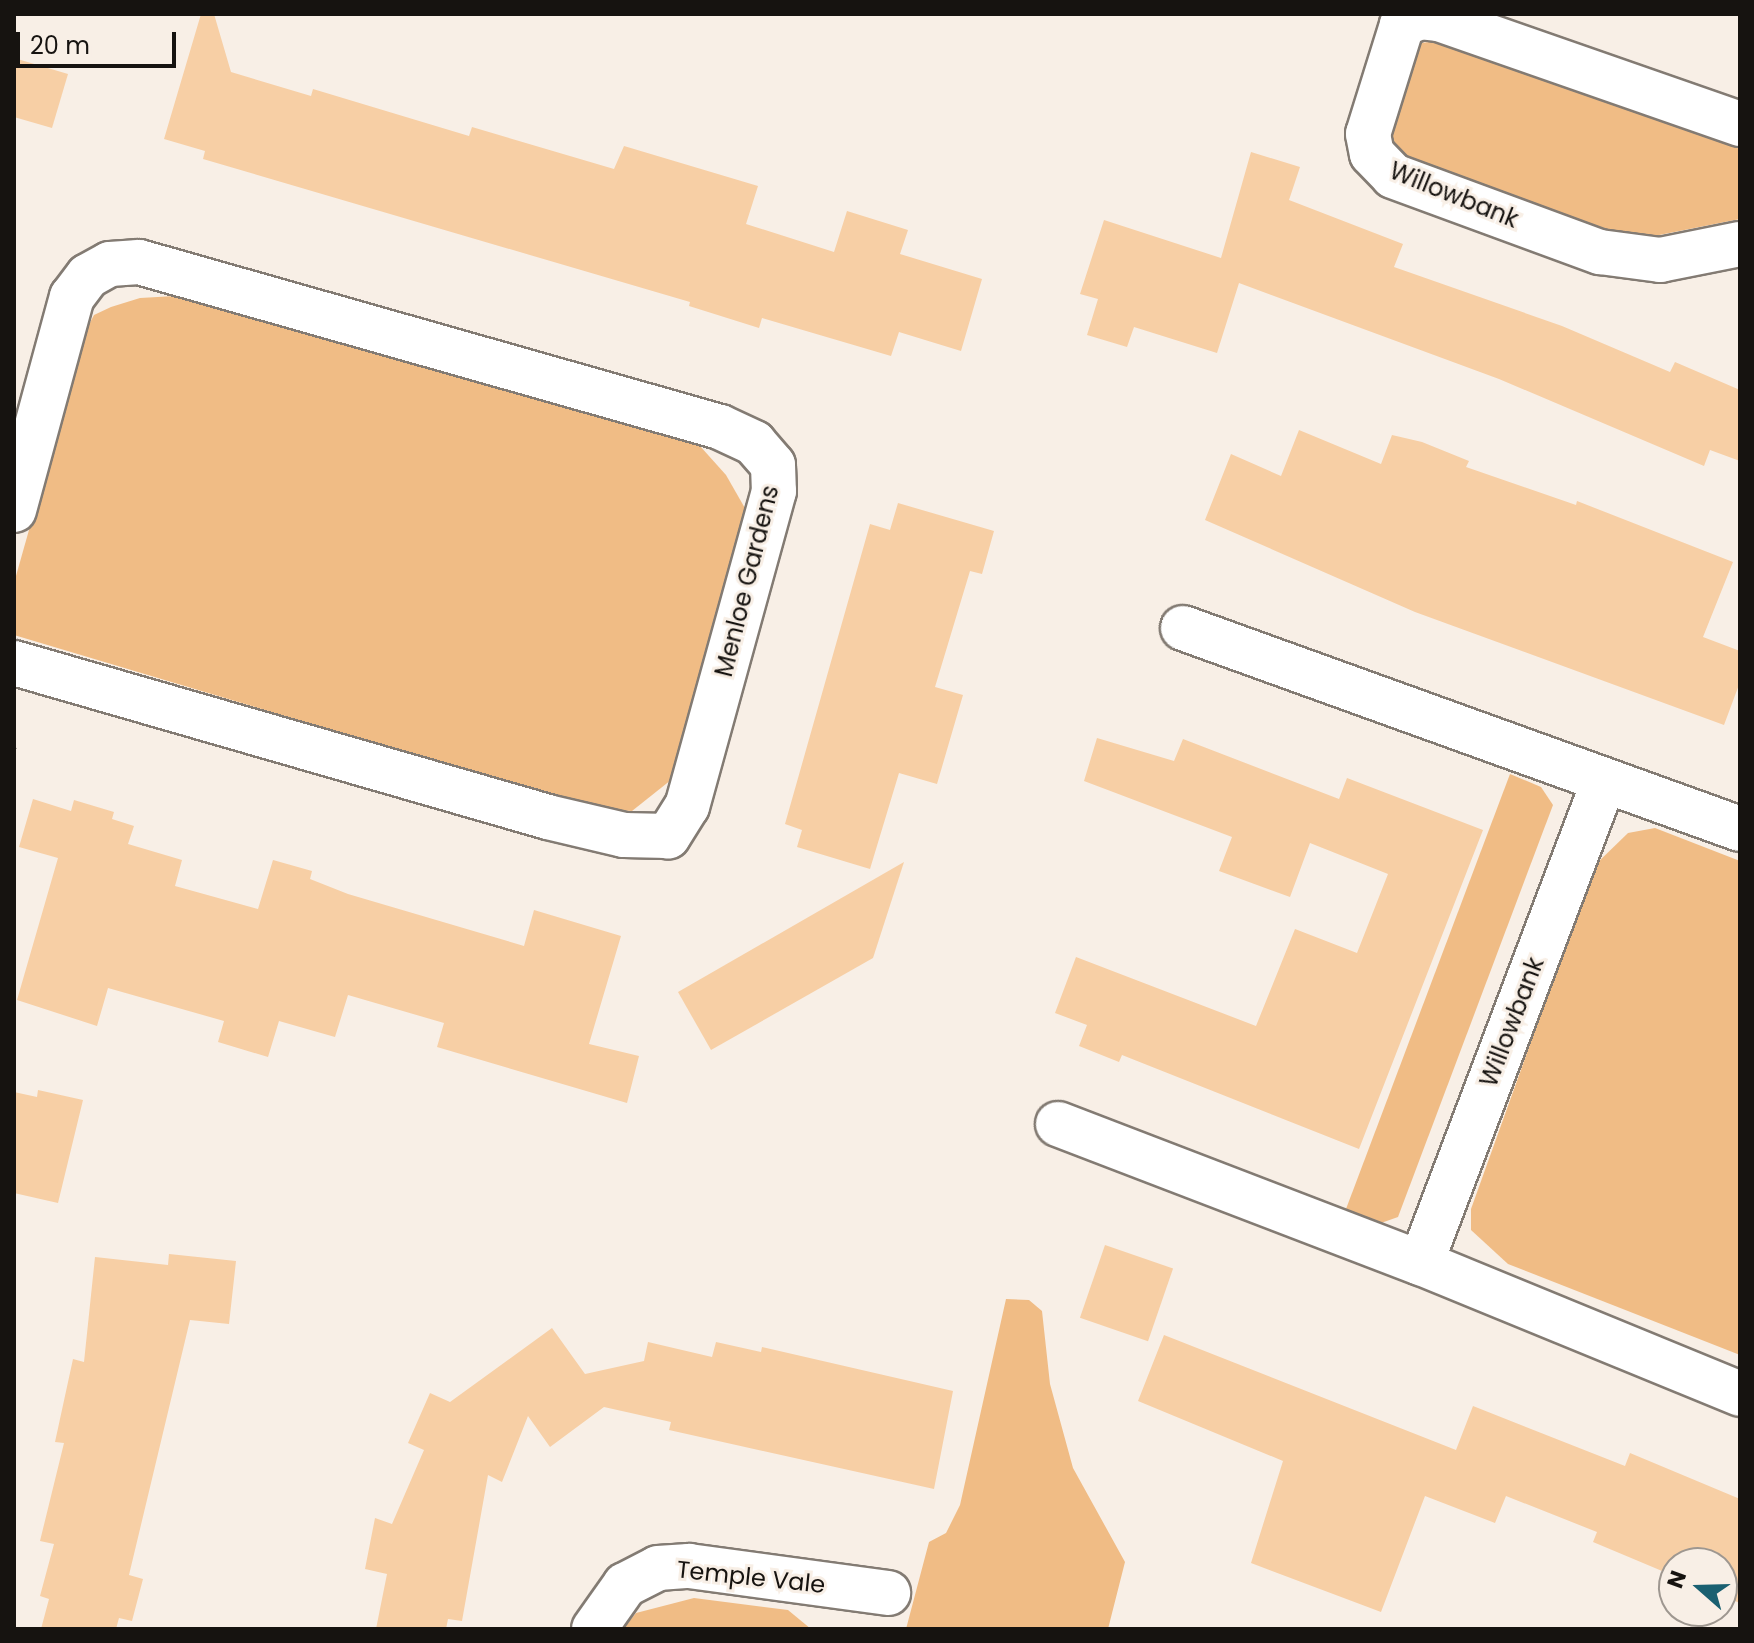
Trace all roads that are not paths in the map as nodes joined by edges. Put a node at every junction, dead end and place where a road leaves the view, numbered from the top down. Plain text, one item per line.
1 (1740, 124) edge
2 (1740, 244) edge
3 (14, 510) edge
4 (1183, 628) dead end
5 (14, 663) edge
6 (1604, 781) junction
7 (1740, 829) edge
8 (1058, 1124) dead end
9 (1421, 1263) junction
10 (1740, 1394) edge
11 (888, 1593) dead end
12 (594, 1629) edge

1 - 2 street, Willowbank
3 - 5 street, Menloe Gardens
4 - 6 street
6 - 7 street
6 - 9 street, Willowbank
8 - 9 street
9 - 10 street
11 - 12 street, Temple Vale

